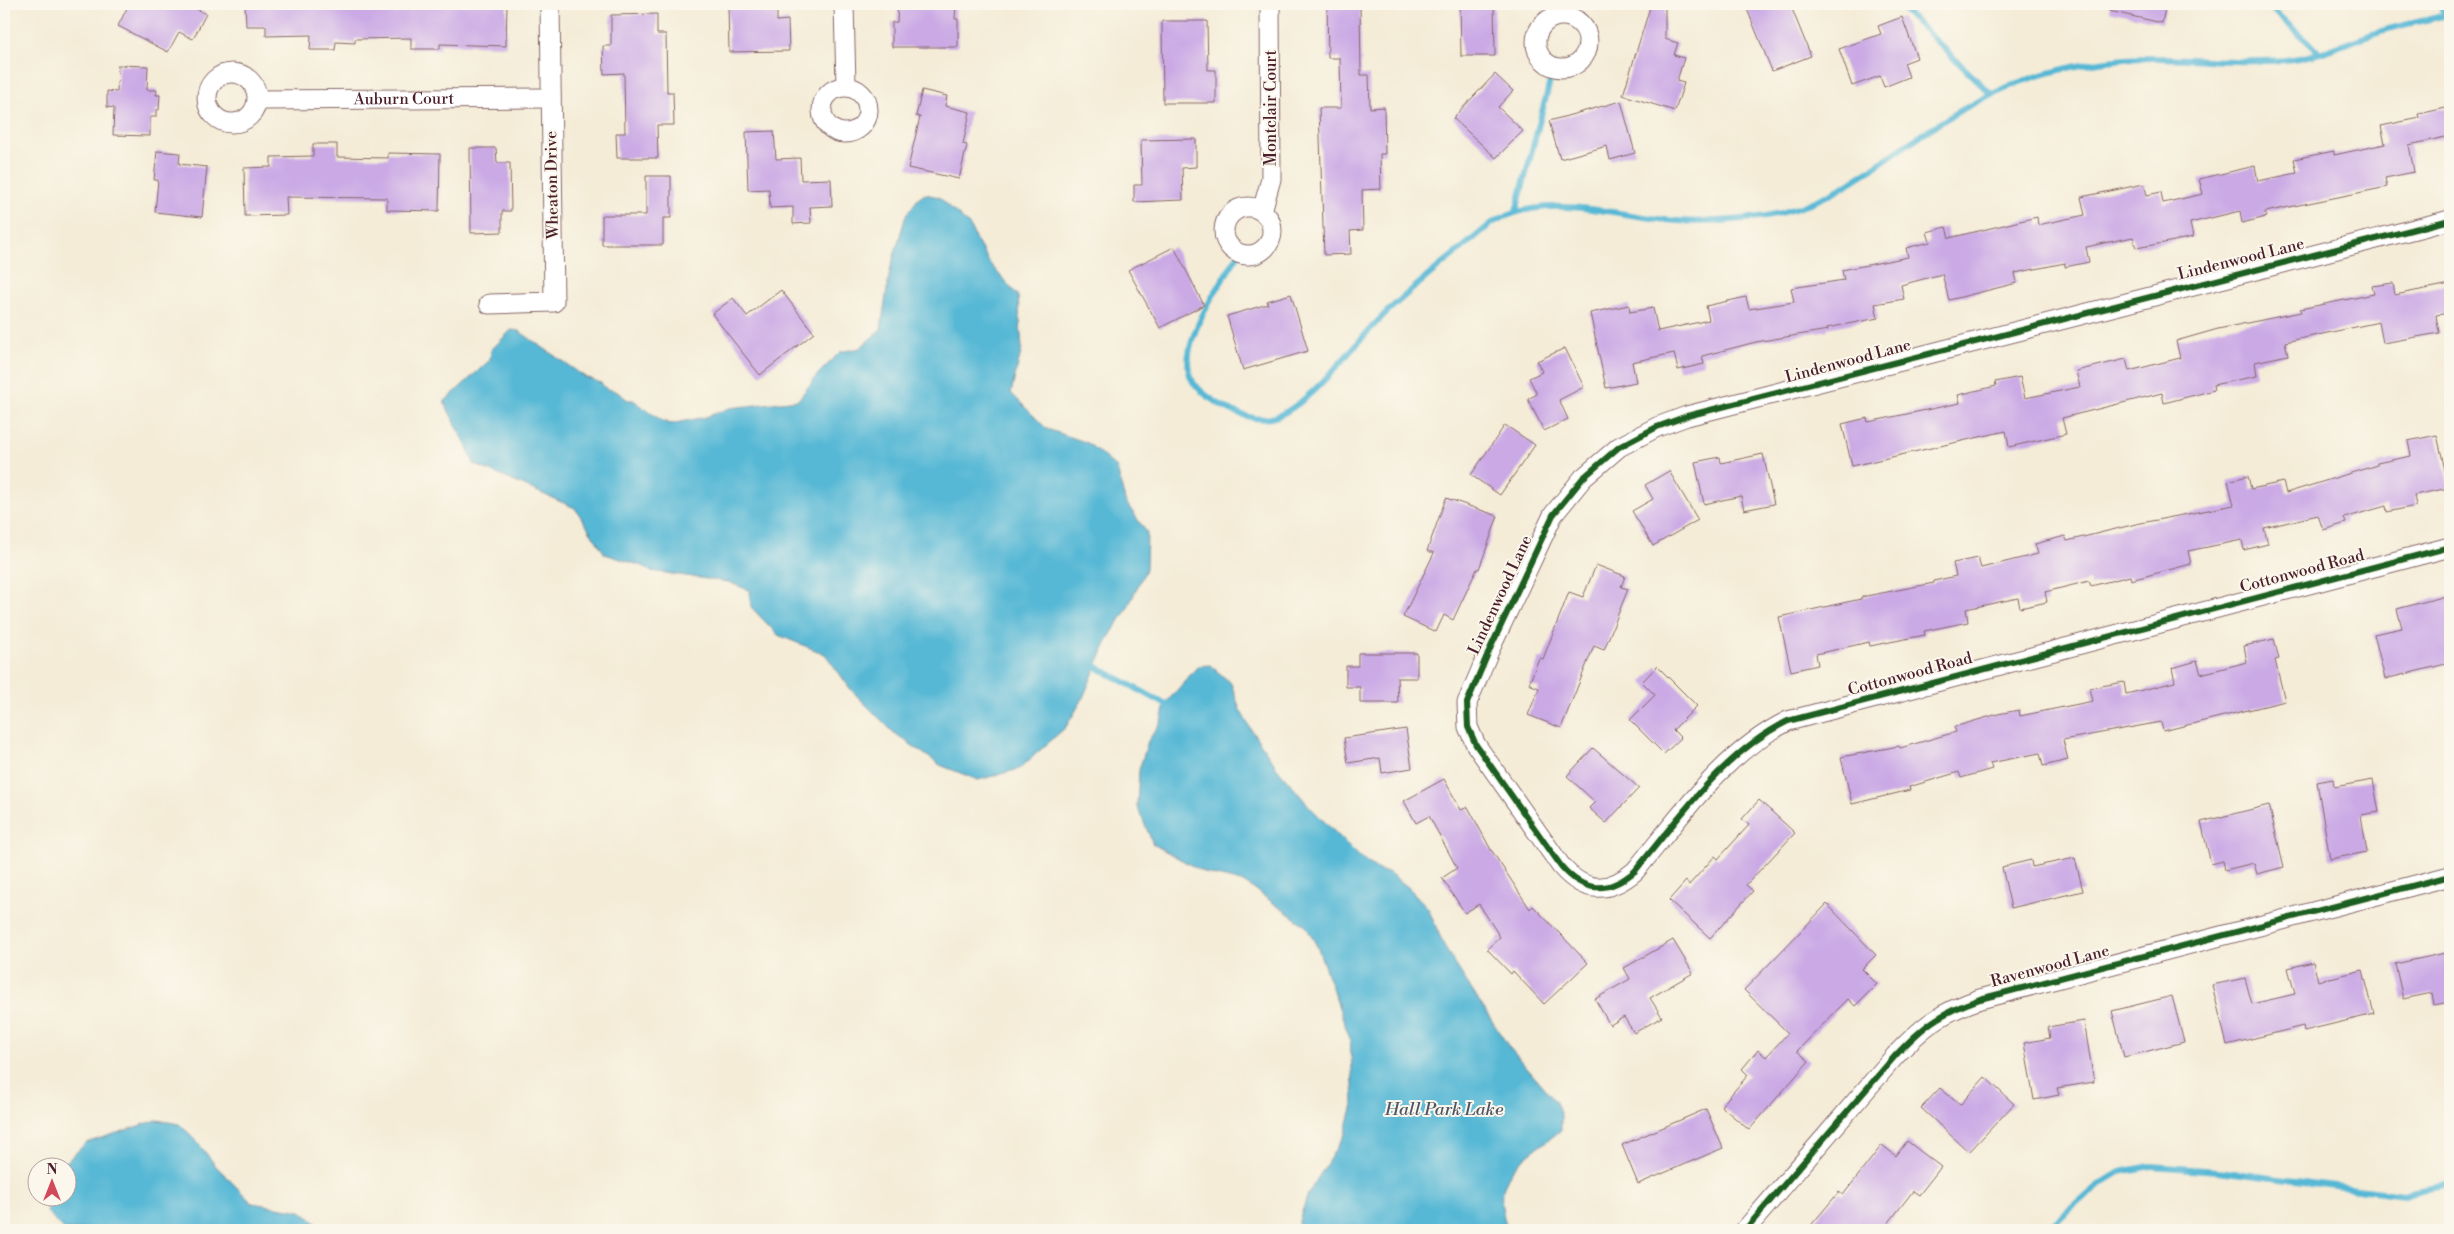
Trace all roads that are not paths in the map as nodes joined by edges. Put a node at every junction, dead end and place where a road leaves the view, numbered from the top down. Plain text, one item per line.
1 (550, 4) edge
2 (844, 4) edge
3 (1270, 4) edge
4 (846, 86) dead end
5 (551, 98) junction
6 (258, 100) dead end
7 (1262, 212) dead end
8 (2450, 220) edge
9 (489, 304) dead end
10 (2450, 547) edge
11 (1491, 767) joint
12 (2450, 876) edge
13 (1744, 1230) edge

1 - 5 street, Wheaton Drive
2 - 4 street
3 - 7 street, Montclair Court
5 - 6 street, Auburn Court
5 - 9 street, Wheaton Drive
8 - 11 street, Lindenwood Lane
10 - 11 street, Cottonwood Road
12 - 13 street, Ravenwood Lane

